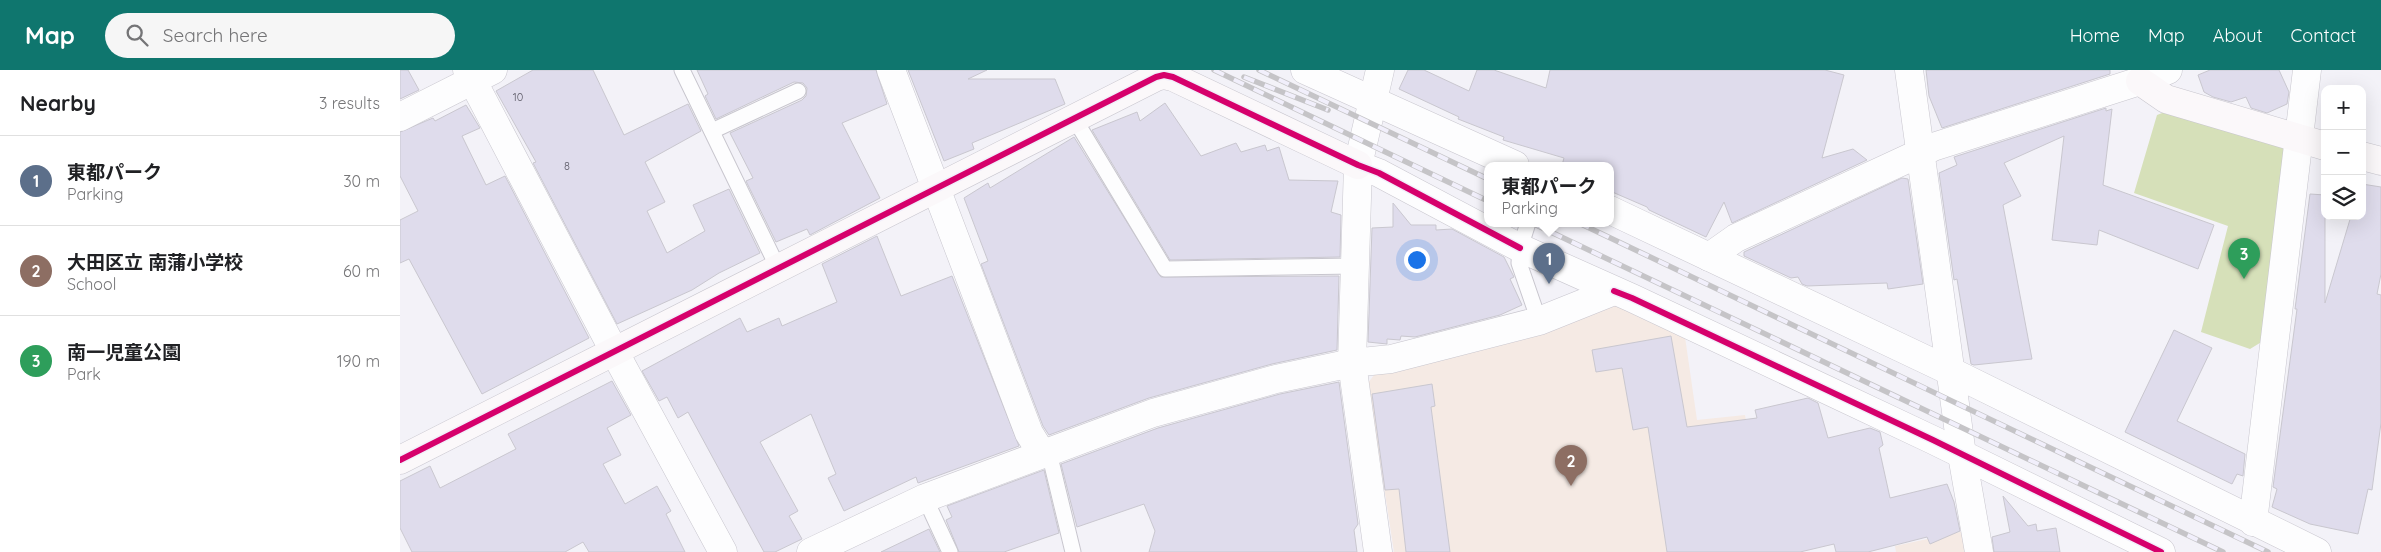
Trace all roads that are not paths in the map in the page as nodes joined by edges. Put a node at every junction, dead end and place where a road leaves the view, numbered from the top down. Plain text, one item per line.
1 (682, 70) edge
2 (891, 70) edge
3 (1306, 70) edge
4 (1380, 70) edge
5 (2168, 70) edge
6 (2307, 70) edge
7 (1905, 72) edge
8 (478, 74) edge
9 (1166, 74) edge
10 (2131, 76) edge
11 (798, 91) dead end
12 (1374, 100) junction
13 (400, 118) edge
14 (1074, 118) junction
15 (712, 131) junction
16 (2312, 143) edge
17 (1920, 153) junction
18 (2366, 157) edge
19 (2381, 161) edge
20 (1508, 162) edge
21 (1358, 165) junction
22 (936, 189) junction
23 (1614, 212) edge
24 (1527, 227) edge
25 (1520, 248) junction
26 (1709, 257) junction
27 (1355, 266) junction
28 (778, 268) junction
29 (1614, 291) junction
30 (1539, 321) junction
31 (614, 351) junction
32 (1352, 363) junction
33 (1952, 372) junction
34 (1042, 454) junction
35 (1962, 455) junction
36 (400, 460) edge
37 (925, 498) junction
38 (2253, 522) junction
39 (818, 542) edge
40 (723, 552) edge
41 (950, 552) edge
42 (1073, 552) edge
43 (1378, 552) edge
44 (1979, 552) edge
45 (2161, 552) edge
46 (2317, 552) edge

1 - 15 lane
2 - 22 street
3 - 12 street
4 - 12 street
5 - 10 street
6 - 16 street
7 - 17 street
8 - 13 street
8 - 31 street
9 - 14 street
9 - 21 street
10 - 16 street
10 - 17 street
11 - 15 lane
12 - 20 street
12 - 21 street
14 - 22 street
14 - 27 lane
15 - 28 lane
16 - 38 street
17 - 26 street
17 - 33 street
18 - 19 street
21 - 25 street
21 - 27 street
22 - 28 street
22 - 34 street
23 - 26 street
24 - 25 lane
25 - 29 street
25 - 30 lane
26 - 33 street
27 - 32 street
28 - 31 street
29 - 30 street
29 - 35 street
30 - 32 street
31 - 36 street
31 - 40 street
32 - 34 street
32 - 43 street
33 - 35 street
33 - 38 street
34 - 37 street
34 - 42 lane
35 - 44 street
35 - 45 street
37 - 39 street
37 - 41 lane
38 - 46 street

